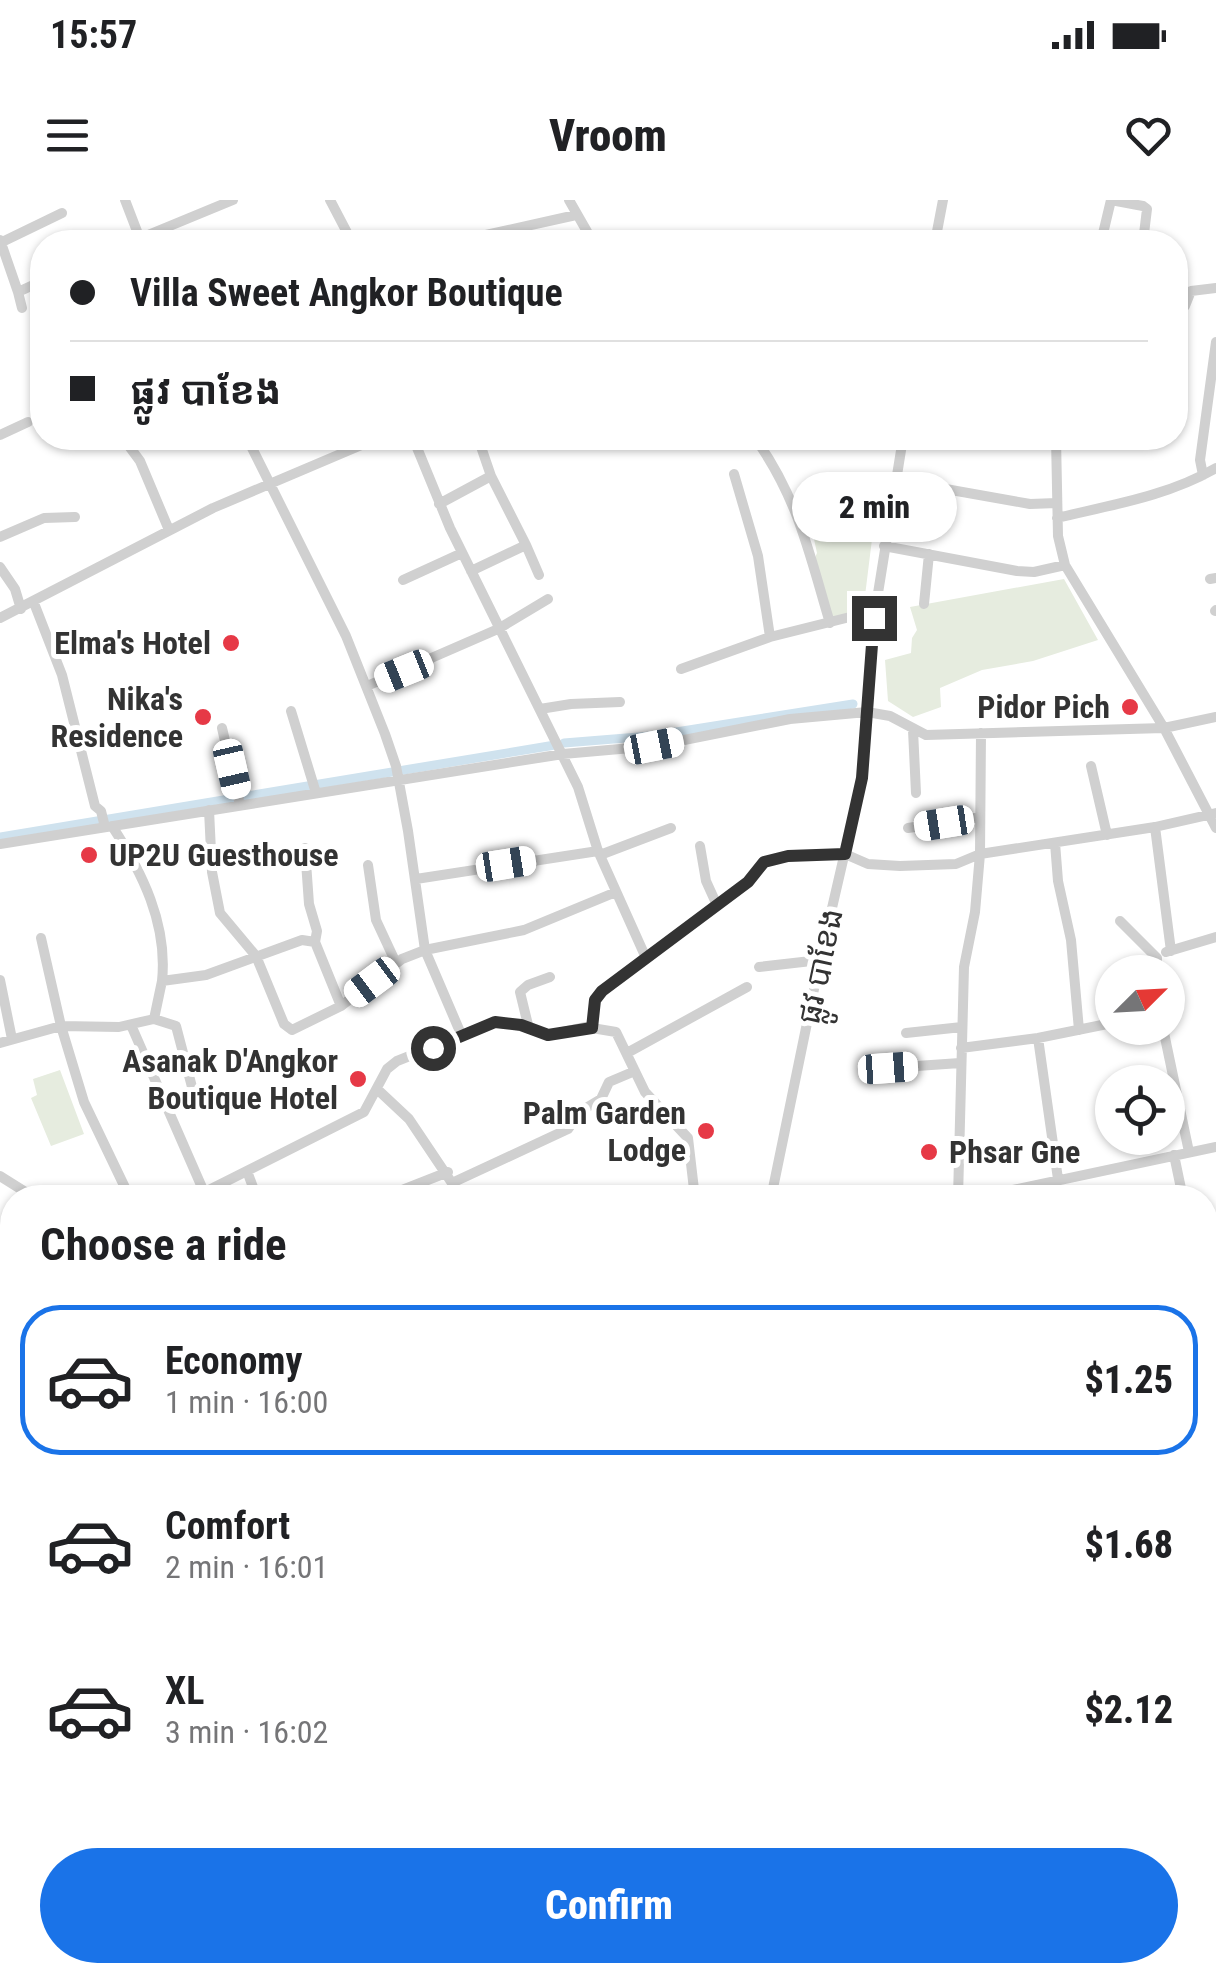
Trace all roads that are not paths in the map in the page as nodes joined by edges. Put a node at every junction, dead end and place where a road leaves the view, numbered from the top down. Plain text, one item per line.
1 (125, 200) edge
2 (233, 200) edge
3 (330, 200) edge
4 (569, 200) edge
5 (943, 200) edge
6 (1111, 200) edge
7 (208, 205) edge
8 (62, 213) dead end
9 (576, 215) junction
10 (166, 228) joint
11 (133, 230) edge
12 (161, 230) edge
13 (346, 230) edge
14 (508, 230) edge
15 (585, 230) edge
16 (937, 230) edge
17 (1105, 230) edge
18 (1144, 230) edge
19 (1, 241) edge
20 (30, 286) edge
21 (1216, 288) edge
22 (18, 292) junction
23 (1188, 298) edge
24 (22, 308) dead end
25 (1216, 342) edge
26 (28, 422) dead end
27 (0, 435) edge
28 (132, 450) edge
29 (253, 450) edge
30 (349, 450) edge
31 (418, 450) edge
32 (482, 450) edge
33 (764, 450) edge
34 (901, 450) edge
35 (1055, 450) edge
36 (1216, 468) edge
37 (734, 474) dead end
38 (1203, 475) junction
39 (491, 476) junction
40 (896, 480) junction
41 (270, 482) junction
42 (1057, 503) junction
43 (439, 504) junction
44 (74, 517) dead end
45 (1057, 518) junction
46 (169, 530) junction
47 (0, 537) edge
48 (526, 545) junction
49 (884, 546) junction
50 (462, 553) junction
51 (930, 554) junction
52 (1065, 565) junction
53 (0, 567) edge
54 (471, 570) junction
55 (539, 574) dead end
56 (403, 580) dead end
57 (548, 599) dead end
58 (34, 603) junction
59 (924, 604) dead end
60 (21, 608) junction
61 (0, 618) edge
62 (874, 618) junction
63 (830, 623) junction
64 (498, 629) junction
65 (770, 637) junction
66 (682, 669) dead end
67 (367, 686) junction
68 (620, 702) dead end
69 (540, 710) junction
70 (290, 711) dead end
71 (867, 712) junction
72 (1216, 717) edge
73 (222, 728) dead end
74 (1164, 728) junction
75 (913, 730) junction
76 (980, 732) junction
77 (559, 747) junction
78 (1091, 766) dead end
79 (397, 773) junction
80 (314, 787) junction
81 (916, 793) dead end
82 (238, 799) junction
83 (209, 810) junction
84 (1212, 814) edge
85 (980, 817) junction
86 (106, 822) junction
87 (1155, 827) junction
88 (671, 828) dead end
89 (908, 828) dead end
90 (1216, 828) edge
91 (1107, 835) junction
92 (1055, 843) junction
93 (0, 844) edge
94 (700, 846) dead end
95 (305, 848) dead end
96 (599, 853) junction
97 (845, 854) junction
98 (980, 854) junction
99 (368, 865) dead end
100 (416, 880) junction
101 (616, 892) junction
102 (716, 903) junction
103 (1120, 922) dead end
104 (1216, 937) edge
105 (41, 938) dead end
106 (315, 942) junction
107 (425, 950) junction
108 (1172, 951) junction
109 (1154, 955) edge
110 (1163, 955) edge
111 (256, 956) junction
112 (646, 958) junction
113 (820, 960) junction
114 (396, 964) junction
115 (759, 967) dead end
116 (550, 977) dead end
117 (0, 980) edge
118 (162, 981) junction
119 (747, 987) dead end
120 (341, 1006) junction
121 (154, 1019) junction
122 (131, 1025) junction
123 (61, 1026) junction
124 (962, 1027) junction
125 (1095, 1027) edge
126 (592, 1028) junction
127 (529, 1029) junction
128 (1079, 1030) junction
129 (906, 1033) dead end
130 (461, 1034) junction
131 (1038, 1038) junction
132 (6, 1041) edge
133 (1167, 1045) edge
134 (961, 1048) junction
135 (627, 1053) junction
136 (960, 1063) junction
137 (888, 1068) dead end
138 (635, 1072) junction
139 (192, 1086) dead end
140 (377, 1089) junction
141 (1216, 1147) edge
142 (1189, 1152) junction
143 (1185, 1153) edge
144 (1174, 1155) joint
145 (248, 1171) junction
146 (451, 1177) junction
147 (1058, 1179) junction
148 (124, 1185) edge
149 (195, 1185) edge
150 (219, 1185) edge
151 (252, 1185) edge
152 (425, 1185) edge
153 (455, 1185) edge
154 (694, 1185) edge
155 (774, 1185) edge
156 (958, 1185) edge
157 (1032, 1185) edge
158 (1180, 1185) edge

1 - 11 street
2 - 7 street
3 - 13 street
4 - 9 street
5 - 16 street
6 - 17 street
6 - 18 street
7 - 10 street
8 - 19 street
9 - 14 street
9 - 15 street
10 - 12 street
19 - 22 street
20 - 22 street
21 - 23 street
22 - 24 street
25 - 38 street
26 - 27 street
28 - 46 street
29 - 41 street
30 - 41 street
31 - 43 street
32 - 39 street
33 - 63 street
34 - 40 street, ផ្លូវ បាខែង
35 - 42 street
36 - 38 street
37 - 65 street
38 - 45 street
39 - 43 street
39 - 48 street
40 - 42 street
40 - 49 street, ផ្លូវ បាខែង
41 - 46 street
41 - 67 street
42 - 45 street
43 - 50 street
44 - 47 street
45 - 52 street
46 - 58 street
48 - 54 street
48 - 55 street
49 - 51 street
49 - 62 street, ផ្លូវ បាខែង
50 - 54 street
50 - 56 street
51 - 52 street
51 - 59 street
52 - 74 street
53 - 60 street
54 - 64 street
57 - 64 street
58 - 60 street
58 - 86 street
60 - 61 street
62 - 63 street
62 - 71 street, ផ្លូវ បាខែង
63 - 65 street
64 - 67 street
64 - 69 street
65 - 66 street
67 - 79 street
68 - 69 street
69 - 77 street
70 - 80 street
71 - 75 street
71 - 77 street
71 - 97 street, ផ្លូវ បាខែង
72 - 74 street
73 - 82 street
74 - 76 street
74 - 84 street
75 - 76 street
75 - 81 street
76 - 85 street
77 - 79 street
77 - 96 street
78 - 91 street
79 - 80 street
79 - 100 street
80 - 82 street
82 - 83 street
83 - 86 street
83 - 111 street
84 - 87 street
84 - 90 street
85 - 89 street
85 - 98 street
86 - 93 street
86 - 118 street
87 - 91 street
87 - 108 street
88 - 96 street
91 - 92 street
92 - 98 street
92 - 128 street
94 - 102 street
95 - 106 street
96 - 100 street
96 - 101 street
97 - 98 street
97 - 102 street
97 - 113 street, ផ្លូវ បាខែង
98 - 124 street
99 - 114 street
100 - 107 street
101 - 107 street
101 - 112 street
102 - 112 street
103 - 109 street
104 - 108 street
105 - 123 street
106 - 111 street
106 - 120 street
107 - 114 street
107 - 130 street
108 - 110 street
111 - 118 street
111 - 120 street
112 - 126 street
113 - 115 street
113 - 155 street, ផ្លូវ បាខែង
114 - 120 street
116 - 127 street
117 - 132 street
118 - 121 street
119 - 135 street
121 - 122 street
121 - 139 street
122 - 123 street
122 - 149 street
123 - 132 street
123 - 148 street
124 - 129 street
124 - 134 street
125 - 128 street
126 - 127 street
126 - 135 street
127 - 130 street
128 - 131 street
130 - 140 street
131 - 134 street
131 - 147 street
133 - 142 street
134 - 136 street
135 - 138 street
136 - 137 street
136 - 156 street
138 - 146 street
138 - 154 street
140 - 145 street
140 - 146 street
141 - 142 street
142 - 143 street
144 - 147 street
144 - 158 street
145 - 150 street
145 - 151 street
146 - 152 street
146 - 153 street
147 - 157 street

